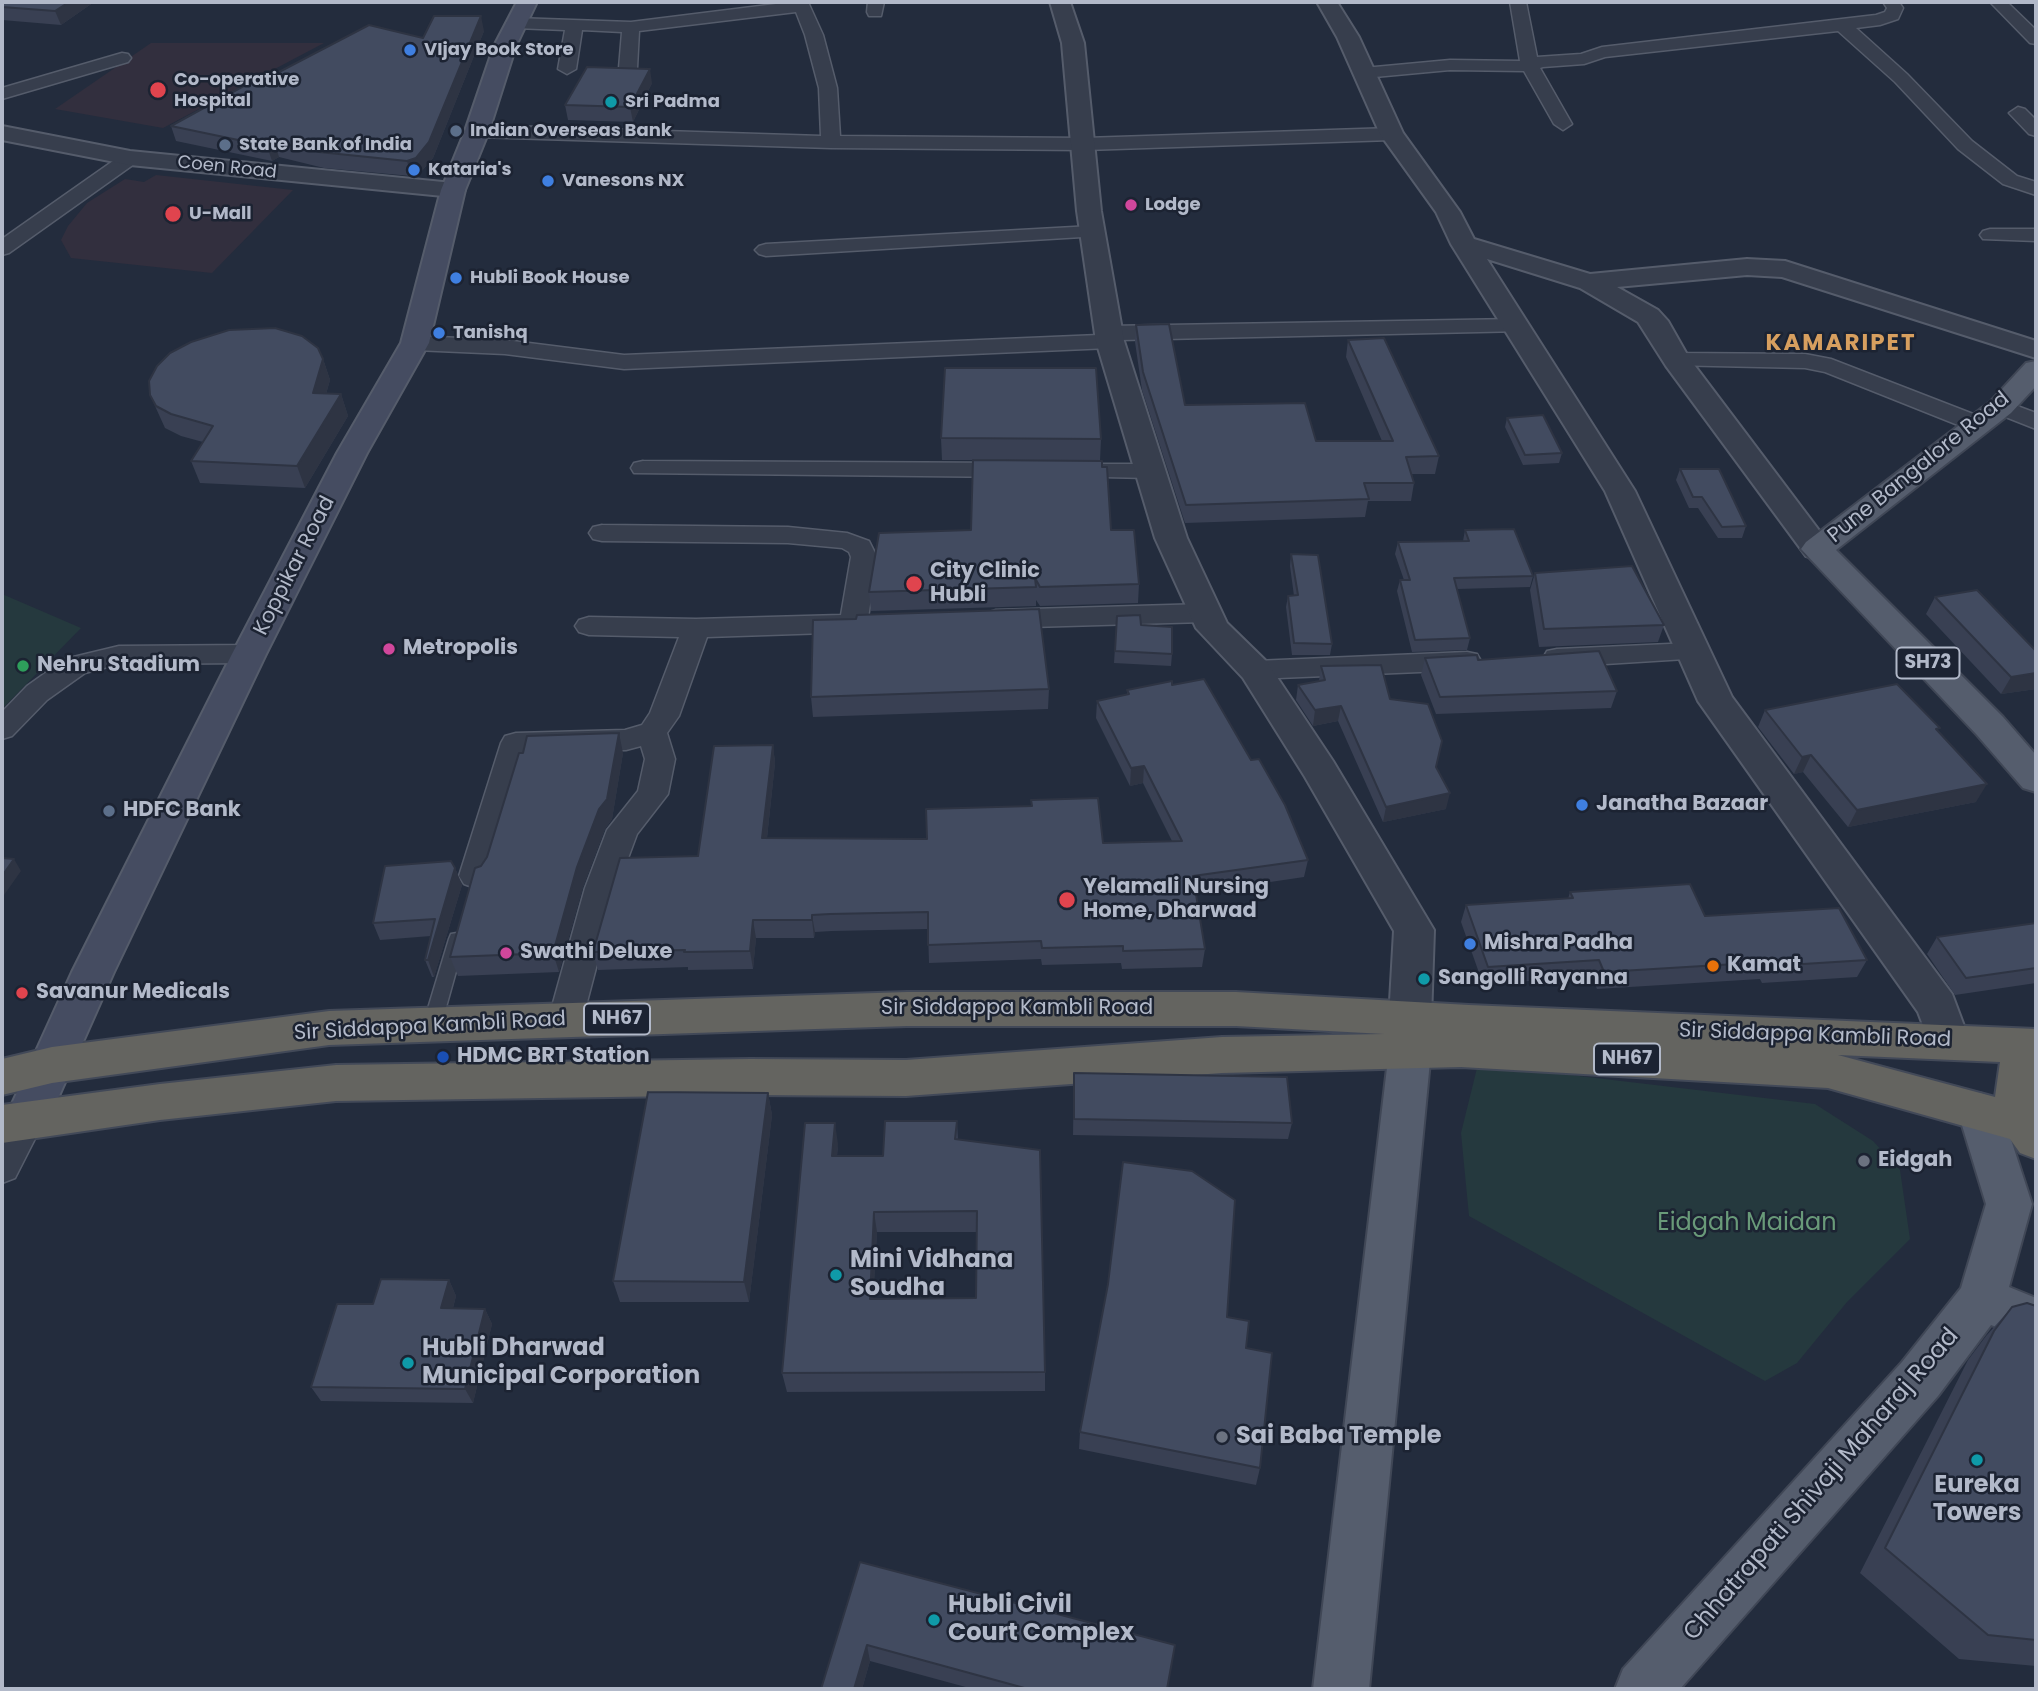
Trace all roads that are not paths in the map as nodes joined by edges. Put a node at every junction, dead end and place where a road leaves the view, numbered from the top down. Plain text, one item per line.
1 (1060, 2) edge
2 (1327, 2) edge
3 (1518, 2) edge
4 (1891, 2) edge
5 (1998, 2) edge
6 (800, 4) edge
7 (521, 13) edge
8 (575, 25) junction
9 (1842, 25) junction
10 (631, 27) junction
11 (2036, 38) edge
12 (122, 58) dead end
13 (1530, 66) junction
14 (628, 68) edge
15 (567, 69) dead end
16 (1364, 73) junction
17 (2, 94) edge
18 (2018, 113) dead end
19 (1563, 124) dead end
20 (2036, 130) edge
21 (477, 131) junction
22 (2, 132) edge
23 (1392, 134) junction
24 (831, 142) junction
25 (1084, 144) junction
26 (130, 158) junction
27 (2036, 188) edge
28 (453, 190) junction
29 (1092, 232) junction
30 (1990, 235) dead end
31 (2036, 235) edge
32 (1464, 244) junction
33 (2, 249) edge
34 (766, 250) dead end
35 (1589, 282) junction
36 (1516, 326) junction
37 (1109, 337) junction
38 (415, 343) junction
39 (2036, 350) edge
40 (1676, 360) junction
41 (2036, 369) edge
42 (1989, 416) junction
43 (2036, 422) edge
44 (643, 468) dead end
45 (1150, 471) junction
46 (602, 533) dead end
47 (1817, 549) junction
48 (1205, 613) junction
49 (975, 620) edge
50 (589, 626) dead end
51 (696, 628) junction
52 (1692, 652) junction
53 (249, 654) junction
54 (1528, 659) edge
55 (1487, 661) edge
56 (1255, 670) junction
57 (2, 729) edge
58 (652, 732) junction
59 (2036, 779) edge
60 (473, 882) edge
61 (461, 925) edge
62 (565, 1021) junction
63 (432, 1024) junction
64 (1410, 1035) junction
65 (1950, 1042) junction
66 (2036, 1046) edge
67 (52, 1065) junction
68 (2, 1077) edge
69 (15, 1122) edge
70 (2014, 1125) edge
71 (2, 1167) edge
72 (1982, 1299) junction
73 (2036, 1320) edge
74 (1341, 1689) edge
75 (1643, 1689) edge

1 - 25 street
2 - 16 street
3 - 13 street
4 - 9 street
5 - 11 street
6 - 10 street
6 - 24 street
7 - 8 street
7 - 21 main road, Koppikar Road
8 - 10 street
8 - 15 street
9 - 13 street
9 - 27 street
10 - 14 street
12 - 17 street
13 - 16 street
13 - 19 street
16 - 23 street
18 - 20 street
21 - 24 street
21 - 28 main road, Koppikar Road
22 - 26 street, Coen Road
23 - 25 street
23 - 32 street
24 - 25 street
25 - 29 street
26 - 28 street, Coen Road
26 - 33 street
28 - 38 main road, Koppikar Road
29 - 34 street
29 - 37 street
30 - 31 street
32 - 35 street
32 - 36 street
35 - 39 street
35 - 40 street
36 - 37 street
36 - 52 street
37 - 38 street
37 - 45 street
38 - 53 main road, Koppikar Road
40 - 42 street
40 - 47 street
41 - 42 main road, Pune Bangalore Road
42 - 43 street
42 - 47 main road, Pune Bangalore Road
44 - 45 street
45 - 48 street
46 - 51 street
47 - 59 main road, Pune Bangalore Road / SH73
48 - 49 street
48 - 56 street
50 - 51 street
51 - 58 street
52 - 54 street
52 - 65 street
53 - 57 street
53 - 67 main road, Koppikar Road
55 - 56 street
56 - 64 street
58 - 60 street
58 - 62 street
61 - 63 lane
62 - 63 highway, Sir Siddappa Kambli Road / NH67
62 - 64 highway, Sir Siddappa Kambli Road / NH67
63 - 67 highway, Sir Siddappa Kambli Road / NH67
64 - 65 highway, Sir Siddappa Kambli Road / NH67
64 - 69 highway, NH67
64 - 70 highway, NH67
64 - 74 main road
65 - 66 highway, Sir Siddappa Kambli Road / NH67
66 - 70 highway, NH67
67 - 68 highway, Sir Siddappa Kambli Road / NH67
67 - 69 main road, Koppikar Road
69 - 71 street
70 - 72 main road, Chhatrapati Shivaji Maharaj Road / NH67
72 - 73 main road
72 - 75 main road, Chhatrapati Shivaji Maharaj Road / NH67

